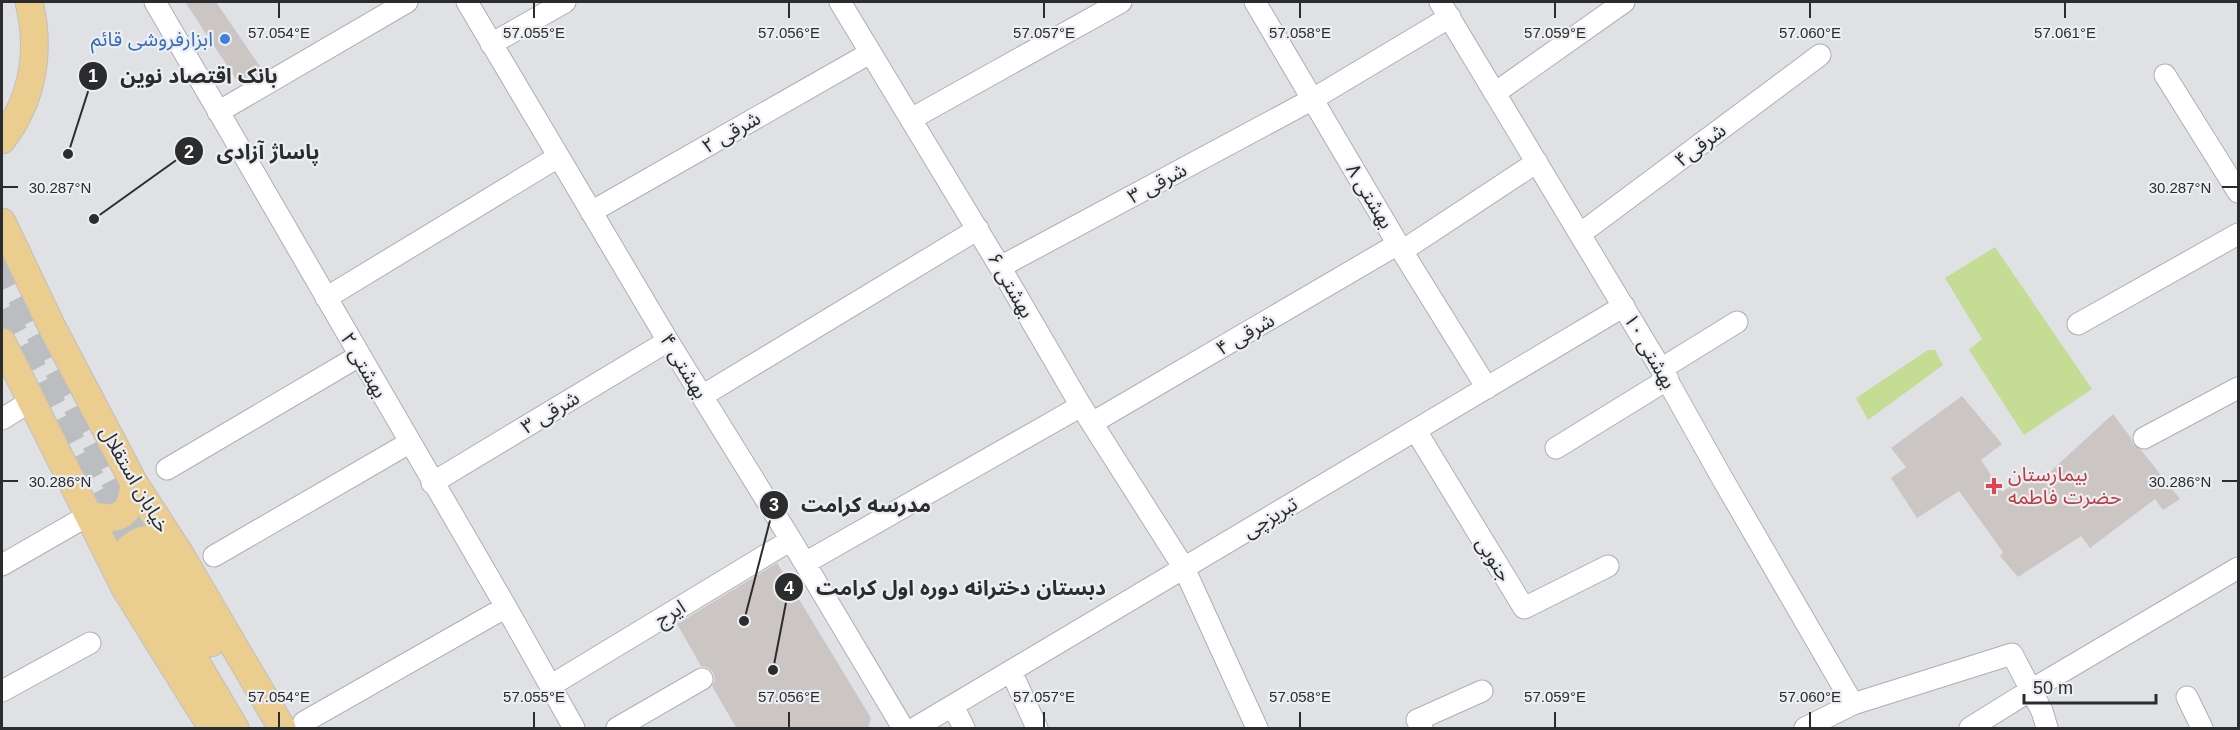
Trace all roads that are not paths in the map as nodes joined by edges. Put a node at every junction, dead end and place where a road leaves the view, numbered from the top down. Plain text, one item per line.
1 (155, 2) edge
2 (407, 2) edge
3 (467, 2) edge
4 (565, 2) edge
5 (840, 2) edge
6 (1121, 2) edge
7 (1255, 2) edge
8 (1624, 2) edge
9 (34, 3) edge
10 (1445, 9) edge
11 (490, 44) junction
12 (870, 53) junction
13 (1820, 55) dead end
14 (2165, 75) dead end
15 (1495, 93) junction
16 (1313, 99) junction
17 (218, 112) junction
18 (911, 118) junction
19 (2, 140) edge
20 (558, 157) junction
21 (1537, 162) junction
22 (2232, 169) edge
23 (2238, 192) edge
24 (591, 212) junction
25 (2, 222) edge
26 (978, 229) junction
27 (1580, 234) junction
28 (2238, 234) edge
29 (1400, 247) junction
30 (1000, 267) junction
31 (326, 298) junction
32 (1624, 306) junction
33 (1737, 322) dead end
34 (2078, 324) dead end
35 (668, 341) junction
36 (2, 342) edge
37 (359, 356) junction
38 (1665, 374) junction
39 (1487, 388) junction
40 (2238, 388) edge
41 (702, 396) junction
42 (31, 401) junction
43 (1086, 415) junction
44 (2, 419) edge
45 (1416, 430) junction
46 (2144, 438) dead end
47 (409, 443) junction
48 (1556, 448) dead end
49 (167, 469) dead end
50 (134, 483) junction
51 (432, 483) junction
52 (89, 515) junction
53 (791, 540) junction
54 (214, 556) dead end
55 (158, 557) junction
56 (805, 563) junction
57 (2, 565) edge
58 (1608, 566) dead end
59 (1184, 568) junction
60 (2235, 577) edge
61 (125, 588) junction
62 (506, 607) junction
63 (90, 644) dead end
64 (1011, 671) junction
65 (702, 679) dead end
66 (549, 686) junction
67 (2031, 690) junction
68 (2, 691) edge
69 (1482, 691) dead end
70 (2187, 697) dead end
71 (1853, 704) junction
72 (953, 706) junction
73 (293, 725) edge
74 (212, 729) edge
75 (235, 729) edge
76 (263, 729) edge
77 (574, 729) edge
78 (617, 729) edge
79 (903, 729) edge
80 (915, 729) edge
81 (964, 729) edge
82 (1037, 729) edge
83 (1257, 729) edge
84 (1422, 729) edge
85 (1805, 729) edge
86 (1971, 729) edge
87 (2047, 729) edge
88 (2202, 729) edge

1 - 17 street, بهشتی ۲
2 - 17 street
3 - 11 street, بهشتی ۴
4 - 11 street
5 - 12 street, بهشتی ۶
6 - 18 street
7 - 16 street, بهشتی ۸
8 - 15 street
9 - 19 main road
10 - 15 street, بهشتی ۱۰
10 - 16 street, شرقی ۳
11 - 20 street, بهشتی ۴
12 - 18 street, بهشتی ۶
12 - 24 street, شرقی ۲
13 - 27 street, شرقی۴
14 - 22 street
15 - 21 street, بهشتی ۱۰
16 - 29 street, بهشتی ۸
16 - 30 street, شرقی ۳
17 - 31 street, بهشتی ۲
18 - 26 street, بهشتی ۶
20 - 24 street, بهشتی ۴
20 - 31 street
21 - 27 street, بهشتی ۱۰
21 - 29 street, شرقی ۴
22 - 23 street
24 - 35 street, بهشتی ۴
25 - 50 main road, خیابان استقلال
26 - 30 street, بهشتی ۶
26 - 41 street
27 - 32 street, بهشتی ۱۰
28 - 34 street
29 - 39 street, بهشتی ۸
29 - 43 street, شرقی ۴
30 - 43 street, بهشتی ۶
31 - 37 street, بهشتی ۲
32 - 38 street, بهشتی ۱۰
32 - 39 street, تبریزچی
33 - 38 street
35 - 41 street, بهشتی ۴
35 - 51 street, ۳ شرقی
36 - 42 main road
37 - 47 street, بهشتی ۲
37 - 49 street
38 - 48 street
38 - 71 street, بهشتی ۱۰
39 - 45 street, تبریزچی
40 - 46 street
41 - 53 street, بهشتی ۴
42 - 44 street
42 - 52 main road
43 - 56 street, شرقی ۴
43 - 59 street, بهشتی ۶
45 - 58 street, جنوبی
45 - 59 street, تبریزچی
47 - 51 street, بهشتی ۲
47 - 54 street
50 - 52 main road
50 - 55 main road, خیابان استقلال
51 - 62 street, بهشتی ۲
52 - 57 street
52 - 61 main road
53 - 56 street, بهشتی ۴
53 - 66 street, ایرج
55 - 61 main road
55 - 73 main road, خیابان استقلال
55 - 75 main road
55 - 76 main road
56 - 79 street, بهشتی ۴
59 - 64 street, تبریزچی
59 - 83 street, بهشتی ۶
60 - 67 street
61 - 74 main road
62 - 66 street, بهشتی ۲
62 - 73 street
63 - 68 street
64 - 72 street, تبریزچی
64 - 82 street
65 - 78 street
66 - 77 street, بهشتی ۲
67 - 71 street
67 - 86 street
67 - 87 street
69 - 84 street
70 - 88 street
71 - 85 street
72 - 80 street, تبریزچی
72 - 81 street

